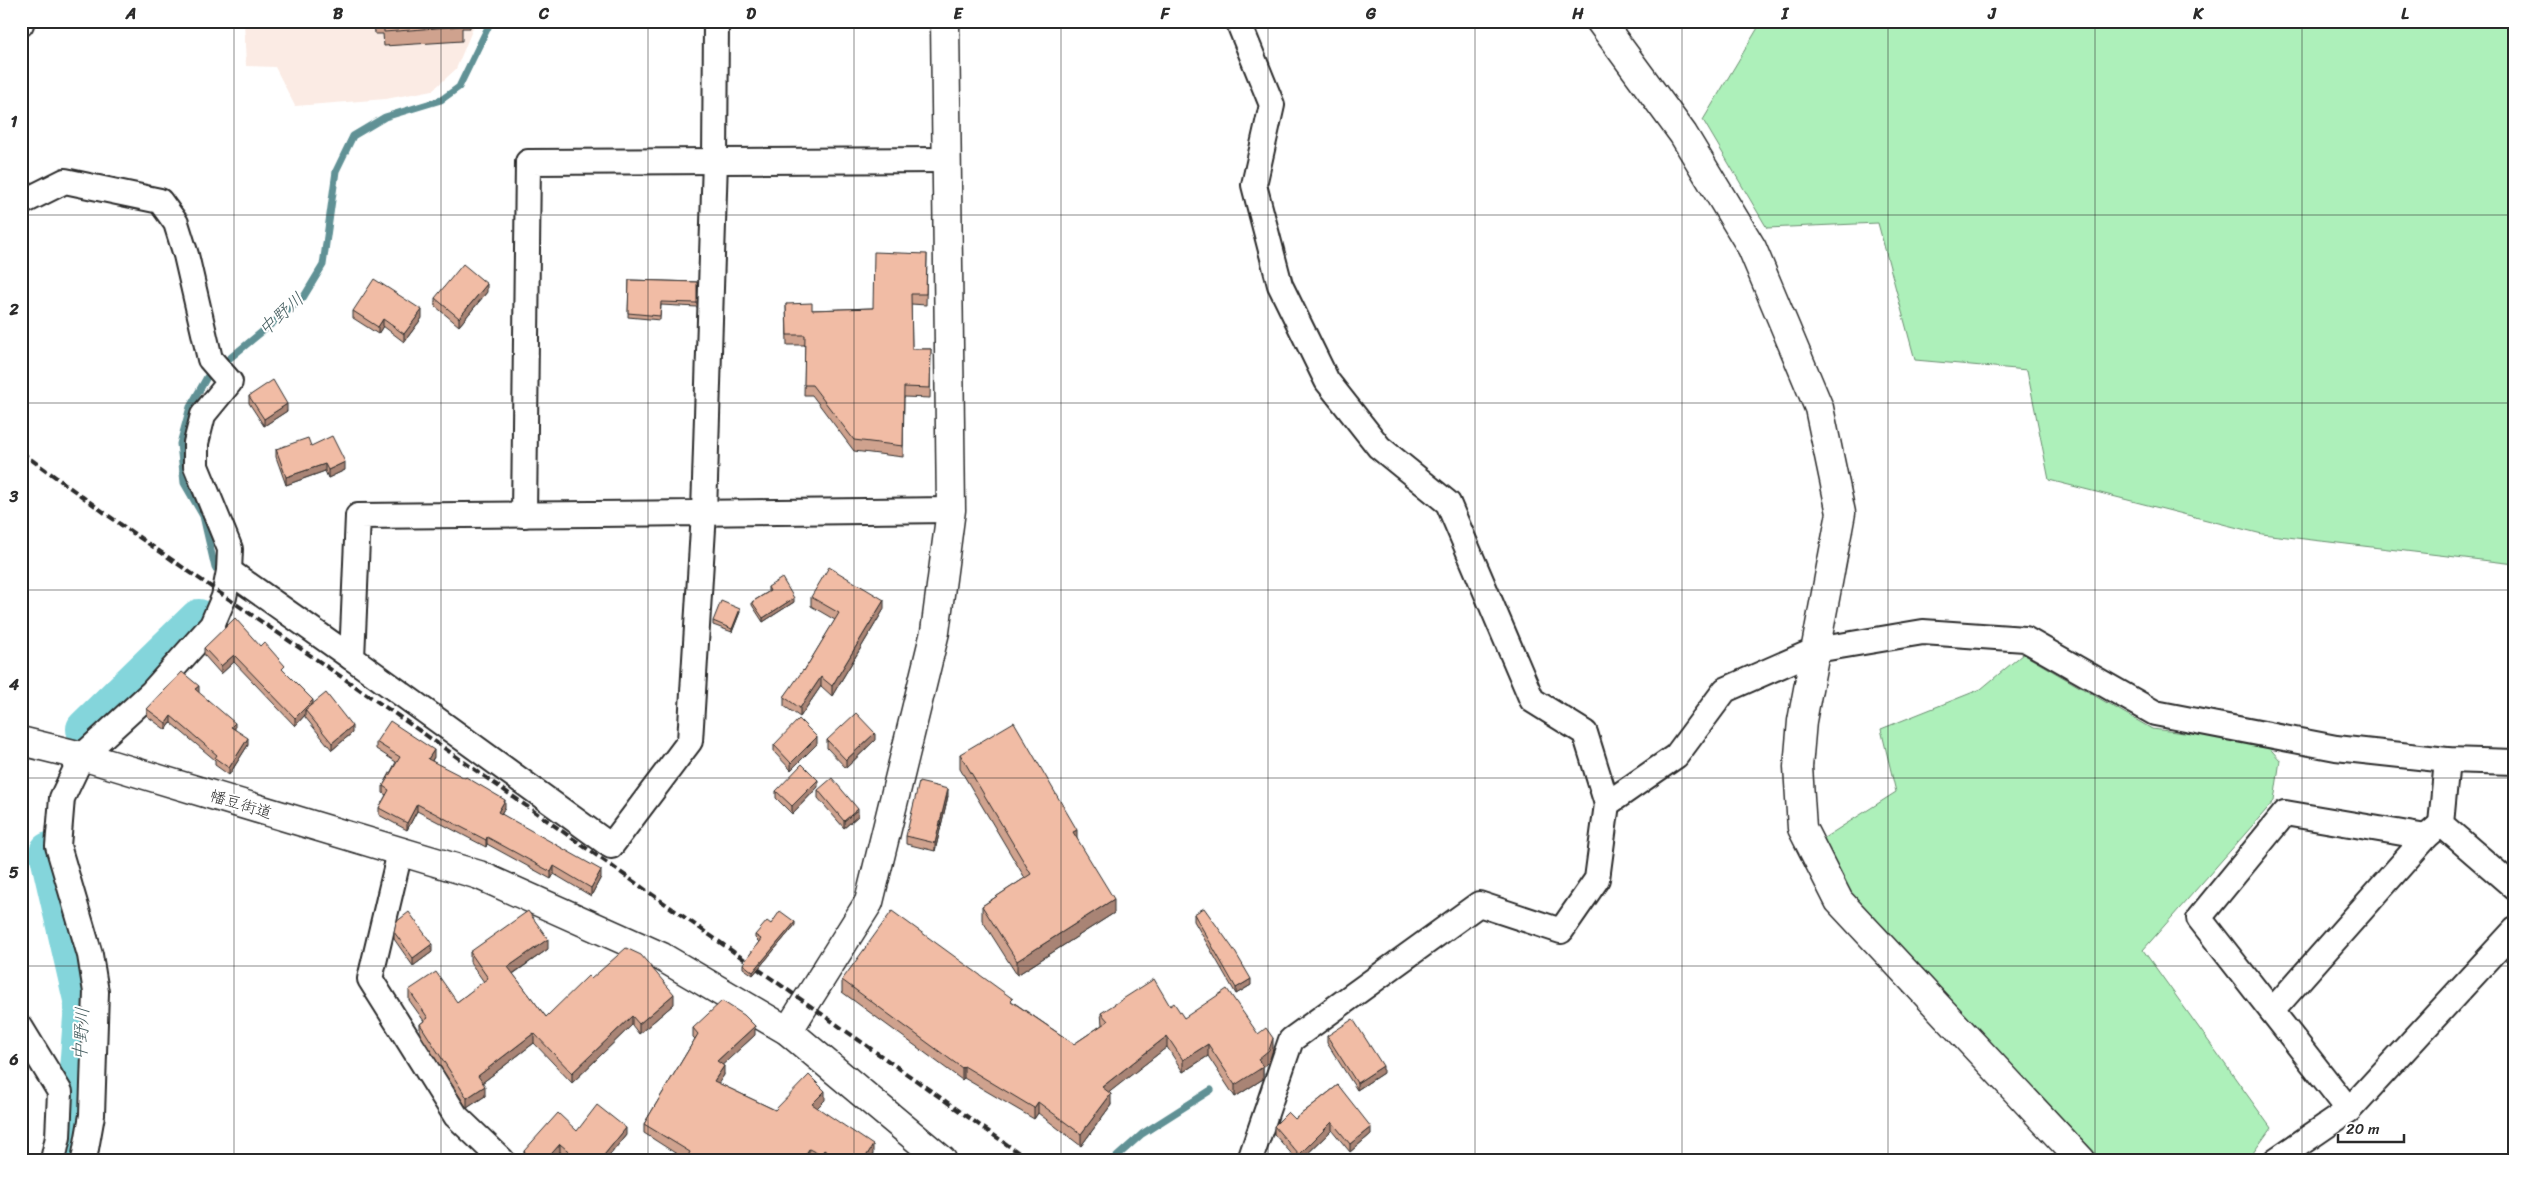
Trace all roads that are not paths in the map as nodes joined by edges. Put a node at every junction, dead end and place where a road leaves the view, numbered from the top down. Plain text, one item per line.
1 (945, 21) edge
2 (1238, 21) edge
3 (1600, 21) edge
4 (716, 23) dead end
5 (715, 160) junction
6 (947, 160) junction
7 (21, 203) edge
8 (951, 510) junction
9 (704, 512) junction
10 (524, 515) junction
11 (229, 571) junction
12 (1816, 650) junction
13 (352, 658) junction
14 (21, 741) edge
15 (82, 756) junction
16 (2447, 760) junction
17 (2515, 762) edge
18 (1606, 804) junction
19 (2433, 831) junction
20 (400, 852) junction
21 (2515, 888) edge
22 (2515, 930) edge
23 (2272, 1011) junction
24 (21, 1028) edge
25 (788, 1031) junction
26 (2349, 1110) junction
27 (52, 1160) edge
28 (84, 1160) edge
29 (502, 1160) edge
30 (942, 1160) edge
31 (1250, 1160) edge
32 (2081, 1160) edge
33 (2276, 1160) edge

1 - 6 street
2 - 18 street
3 - 12 street
4 - 5 street
5 - 6 street
5 - 9 street
5 - 10 street
6 - 8 street
7 - 11 street
8 - 9 street
8 - 25 street
9 - 10 street
9 - 13 street
10 - 13 street
11 - 13 street
11 - 15 street
12 - 16 street
12 - 18 street
12 - 32 street
14 - 15 street, 幡豆街道
15 - 20 street, 幡豆街道
15 - 28 street
16 - 17 street
16 - 19 street
18 - 31 street
19 - 21 street
19 - 23 street
19 - 23 street
20 - 25 street, 幡豆街道
20 - 29 street
22 - 26 street
23 - 26 street
24 - 27 street
25 - 30 street, 幡豆街道
26 - 33 street

